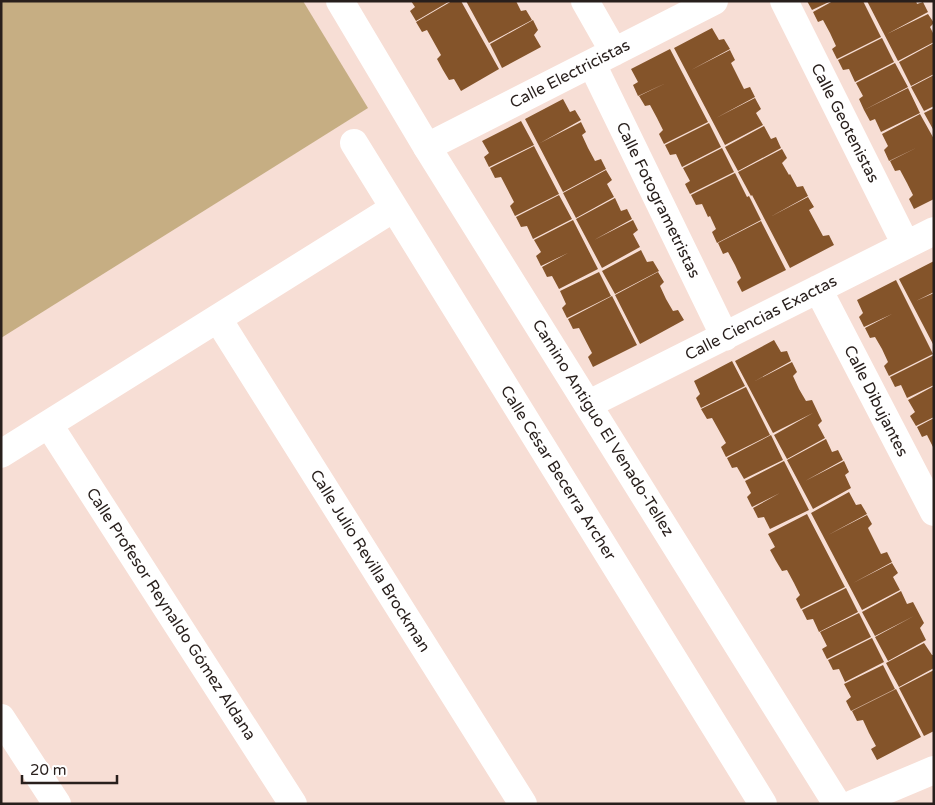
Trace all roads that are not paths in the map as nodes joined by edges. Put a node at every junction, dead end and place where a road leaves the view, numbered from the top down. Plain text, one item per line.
1 (340, 1) edge
2 (585, 1) edge
3 (714, 1) edge
4 (784, 1) edge
5 (603, 58) junction
6 (354, 143) dead end
7 (427, 147) junction
8 (394, 208) junction
9 (934, 231) edge
10 (906, 245) junction
11 (818, 289) junction
12 (218, 319) junction
13 (725, 337) junction
14 (589, 404) junction
15 (49, 425) junction
16 (1, 454) edge
17 (934, 512) edge
18 (1, 718) edge
19 (934, 770) edge
20 (57, 804) edge
21 (294, 804) edge
22 (523, 804) edge
23 (763, 804) edge
24 (837, 804) edge
25 (853, 804) edge

1 - 7 street, Camino Antiguo El Venado-Tellez
2 - 5 street, Calle Fotogrametristas
3 - 5 street, Calle Electricistas
4 - 10 street, Calle Geotenistas
5 - 7 street, Calle Electricistas
5 - 13 street, Calle Fotogrametristas
6 - 8 street, Calle César Becerra Archer
7 - 14 street, Camino Antiguo El Venado-Tellez
8 - 12 street
8 - 23 street, Calle César Becerra Archer
9 - 10 street, Calle Ciencias Exactas
10 - 11 street, Calle Ciencias Exactas
11 - 13 street, Calle Ciencias Exactas
11 - 17 street, Calle Dibujantes
12 - 15 street
12 - 22 street, Calle Julio Revilla Brockman
13 - 14 street, Calle Ciencias Exactas
14 - 24 street, Camino Antiguo El Venado-Tellez
15 - 16 street
15 - 21 street, Calle Profesor Reynaldo Gómez Aldana
18 - 20 street
19 - 25 street

